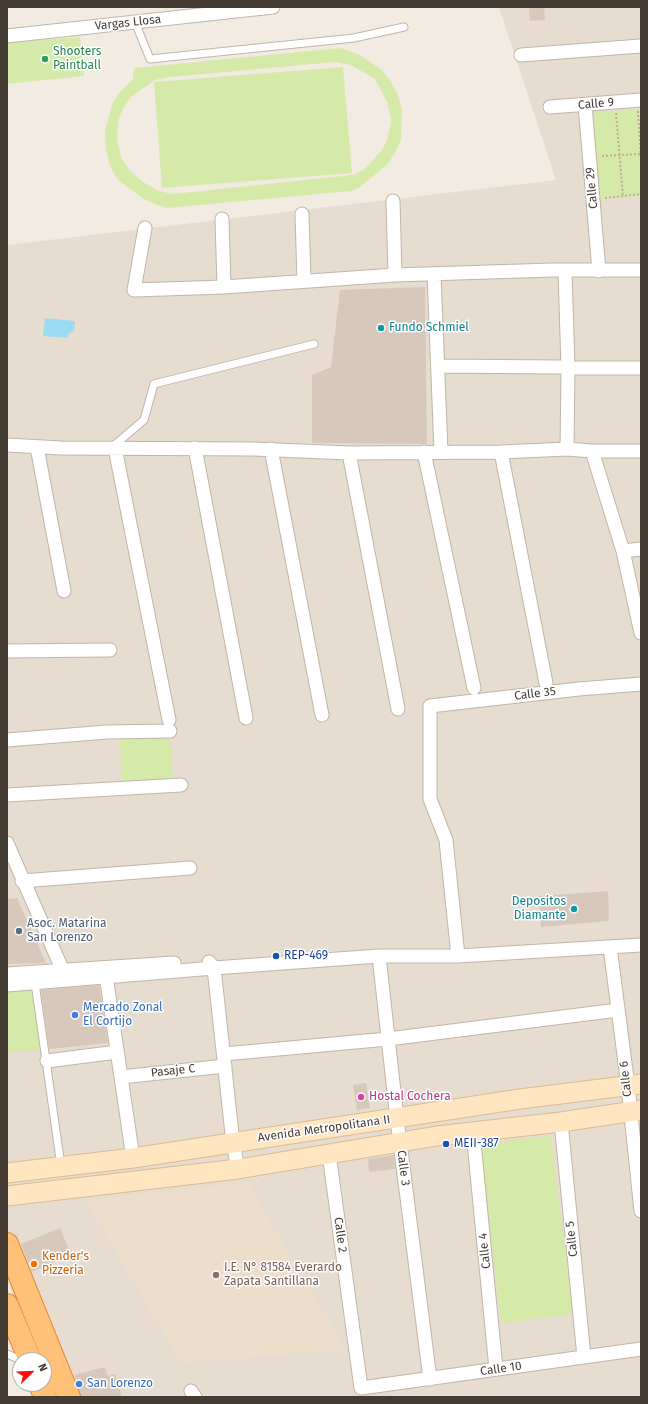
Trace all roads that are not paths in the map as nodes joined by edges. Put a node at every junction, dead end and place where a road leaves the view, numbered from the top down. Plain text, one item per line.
1 (273, 7) edge
2 (135, 22) junction
3 (404, 27) dead end
4 (7, 36) edge
5 (641, 46) edge
6 (521, 55) dead end
7 (641, 100) edge
8 (585, 105) junction
9 (550, 107) dead end
10 (393, 201) dead end
11 (302, 214) dead end
12 (222, 219) dead end
13 (145, 228) dead end
14 (641, 270) edge
15 (565, 271) junction
16 (599, 271) junction
17 (434, 274) junction
18 (395, 275) junction
19 (304, 281) junction
20 (224, 287) junction
21 (314, 344) dead end
22 (438, 366) junction
23 (564, 367) junction
24 (641, 368) edge
25 (7, 445) edge
26 (37, 447) junction
27 (113, 448) junction
28 (195, 448) junction
29 (271, 449) junction
30 (567, 449) junction
31 (592, 451) junction
32 (641, 451) edge
33 (424, 452) junction
34 (441, 452) junction
35 (501, 452) junction
36 (349, 453) junction
37 (641, 549) edge
38 (623, 551) junction
39 (64, 591) dead end
40 (640, 619) edge
41 (641, 633) edge
42 (110, 650) dead end
43 (7, 652) edge
44 (546, 683) dead end
45 (641, 684) edge
46 (474, 688) dead end
47 (398, 709) dead end
48 (322, 715) dead end
49 (246, 718) dead end
50 (7, 740) edge
51 (181, 785) dead end
52 (7, 795) edge
53 (7, 843) edge
54 (190, 868) dead end
55 (22, 881) junction
56 (641, 945) edge
57 (610, 947) junction
58 (379, 956) junction
59 (458, 956) junction
60 (214, 968) junction
61 (63, 971) junction
62 (106, 973) junction
63 (7, 974) edge
64 (36, 983) junction
65 (7, 985) edge
66 (618, 1010) junction
67 (388, 1039) junction
68 (117, 1052) junction
69 (224, 1060) junction
70 (47, 1061) junction
71 (121, 1077) junction
72 (634, 1085) edge
73 (635, 1110) edge
74 (397, 1119) junction
75 (561, 1122) junction
76 (473, 1132) junction
77 (400, 1142) junction
78 (233, 1143) junction
79 (329, 1154) junction
80 (133, 1158) junction
81 (61, 1166) junction
82 (238, 1169) junction
83 (7, 1173) edge
84 (7, 1196) edge
85 (641, 1211) edge
86 (7, 1244) edge
87 (7, 1305) edge
88 (641, 1349) edge
89 (27, 1352) edge
90 (45, 1352) edge
91 (584, 1357) junction
92 (52, 1367) edge
93 (496, 1369) junction
94 (430, 1378) junction
95 (361, 1388) joint
96 (69, 1397) edge

1 - 2 street, Vargas Llosa
2 - 3 lane
2 - 4 street, Vargas Llosa
5 - 6 street
7 - 8 street, Calle 9
8 - 9 street, Calle 9
8 - 16 street, Calle 29
10 - 18 street
11 - 19 street
12 - 20 street
13 - 20 street
14 - 16 street
15 - 16 street
15 - 17 street
15 - 23 street
17 - 18 street
17 - 22 street
18 - 19 street
19 - 20 street
21 - 27 lane
22 - 23 street
22 - 34 street
23 - 24 street
23 - 30 street
25 - 26 street
26 - 27 street
26 - 39 street
27 - 28 street
27 - 50 street
28 - 29 street
28 - 49 street
29 - 36 street
29 - 48 street
30 - 31 street
30 - 35 street
31 - 32 street
31 - 38 street
33 - 34 street
33 - 36 street
33 - 46 street
34 - 35 street
35 - 44 street
36 - 47 street
37 - 38 street
38 - 40 street
40 - 41 street
42 - 43 street
45 - 59 street, Calle 35
51 - 52 street
53 - 55 street
54 - 55 street
55 - 61 street
56 - 57 street
57 - 59 street
57 - 66 street, Calle 6
58 - 59 street
58 - 60 street
58 - 67 street, Calle 3
60 - 62 street
60 - 69 street
61 - 62 street
61 - 63 street
62 - 64 street
62 - 68 street
64 - 65 street
64 - 70 lane
66 - 67 street, Pasaje C
66 - 72 street, Calle 6
67 - 69 street, Pasaje C
67 - 74 street, Calle 3
68 - 70 street
68 - 71 street
69 - 71 street, Pasaje C
69 - 78 street
70 - 81 lane
71 - 80 street
72 - 73 street, Calle 6
72 - 74 main road, Avenida Metropolitana II
73 - 75 main road, Avenida Metropolitana II
73 - 85 street, Calle 6
74 - 77 street, Calle 3
74 - 78 main road, Avenida Metropolitana II
75 - 76 main road, Avenida Metropolitana II
75 - 91 street, Calle 5
76 - 77 main road, Avenida Metropolitana II
76 - 93 street, Calle 4
77 - 79 main road, Avenida Metropolitana II
77 - 94 street, Calle 3
78 - 80 main road, Avenida Metropolitana II
78 - 82 street
79 - 82 main road, Avenida Metropolitana II
79 - 95 street, Calle 2
80 - 81 main road, Avenida Metropolitana II
81 - 83 main road, Avenida Metropolitana II
82 - 84 main road, Avenida Metropolitana II
86 - 90 highway
87 - 89 highway
88 - 91 street, Calle 10
91 - 93 street, Calle 10
92 - 96 highway
93 - 94 street, Calle 10
94 - 95 street, Calle 10

